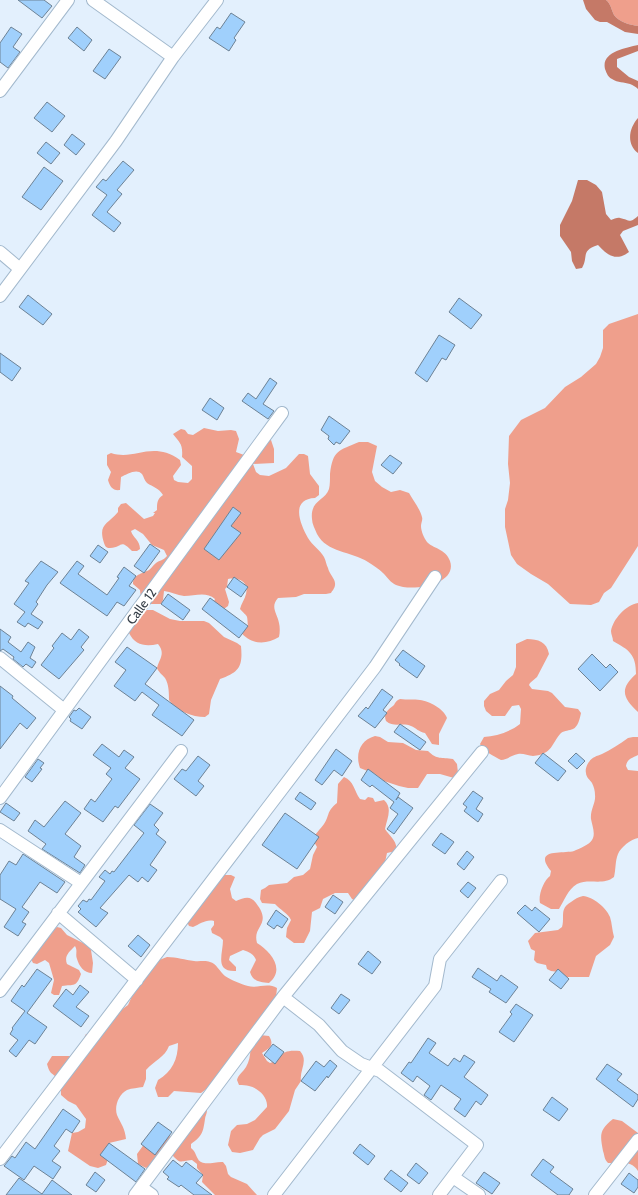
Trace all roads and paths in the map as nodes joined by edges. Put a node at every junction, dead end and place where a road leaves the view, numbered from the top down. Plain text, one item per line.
1 (68, 0) edge
2 (93, 0) edge
3 (217, 0) edge
4 (173, 57) junction
5 (0, 91) edge
6 (0, 252) edge
7 (20, 269) junction
8 (0, 296) edge
9 (282, 413) dead end
10 (435, 577) dead end
11 (0, 658) edge
12 (64, 710) junction
13 (181, 751) dead end
14 (482, 752) dead end
15 (0, 798) edge
16 (0, 830) edge
17 (501, 882) dead end
18 (81, 883) junction
19 (58, 913) junction
20 (137, 980) junction
21 (0, 991) edge
22 (283, 997) junction
23 (371, 1068) junction
24 (638, 1140) edge
25 (0, 1159) edge
26 (453, 1177) junction
27 (138, 1191) edge
28 (152, 1195) edge
29 (274, 1195) edge
30 (439, 1195) edge
31 (479, 1195) edge
32 (595, 1195) edge

1 - 5 street
2 - 4 street
3 - 4 street
4 - 7 street
6 - 7 street
7 - 8 street
9 - 12 street, Calle 12
10 - 20 street
11 - 12 street
12 - 15 street, Calle 12
13 - 18 street
14 - 22 street
16 - 18 street
17 - 23 street
18 - 19 street
19 - 20 street
19 - 21 street
20 - 25 street
22 - 23 street
22 - 27 street
23 - 26 street
23 - 29 street
24 - 32 street
26 - 30 street
26 - 31 street
27 - 28 street

